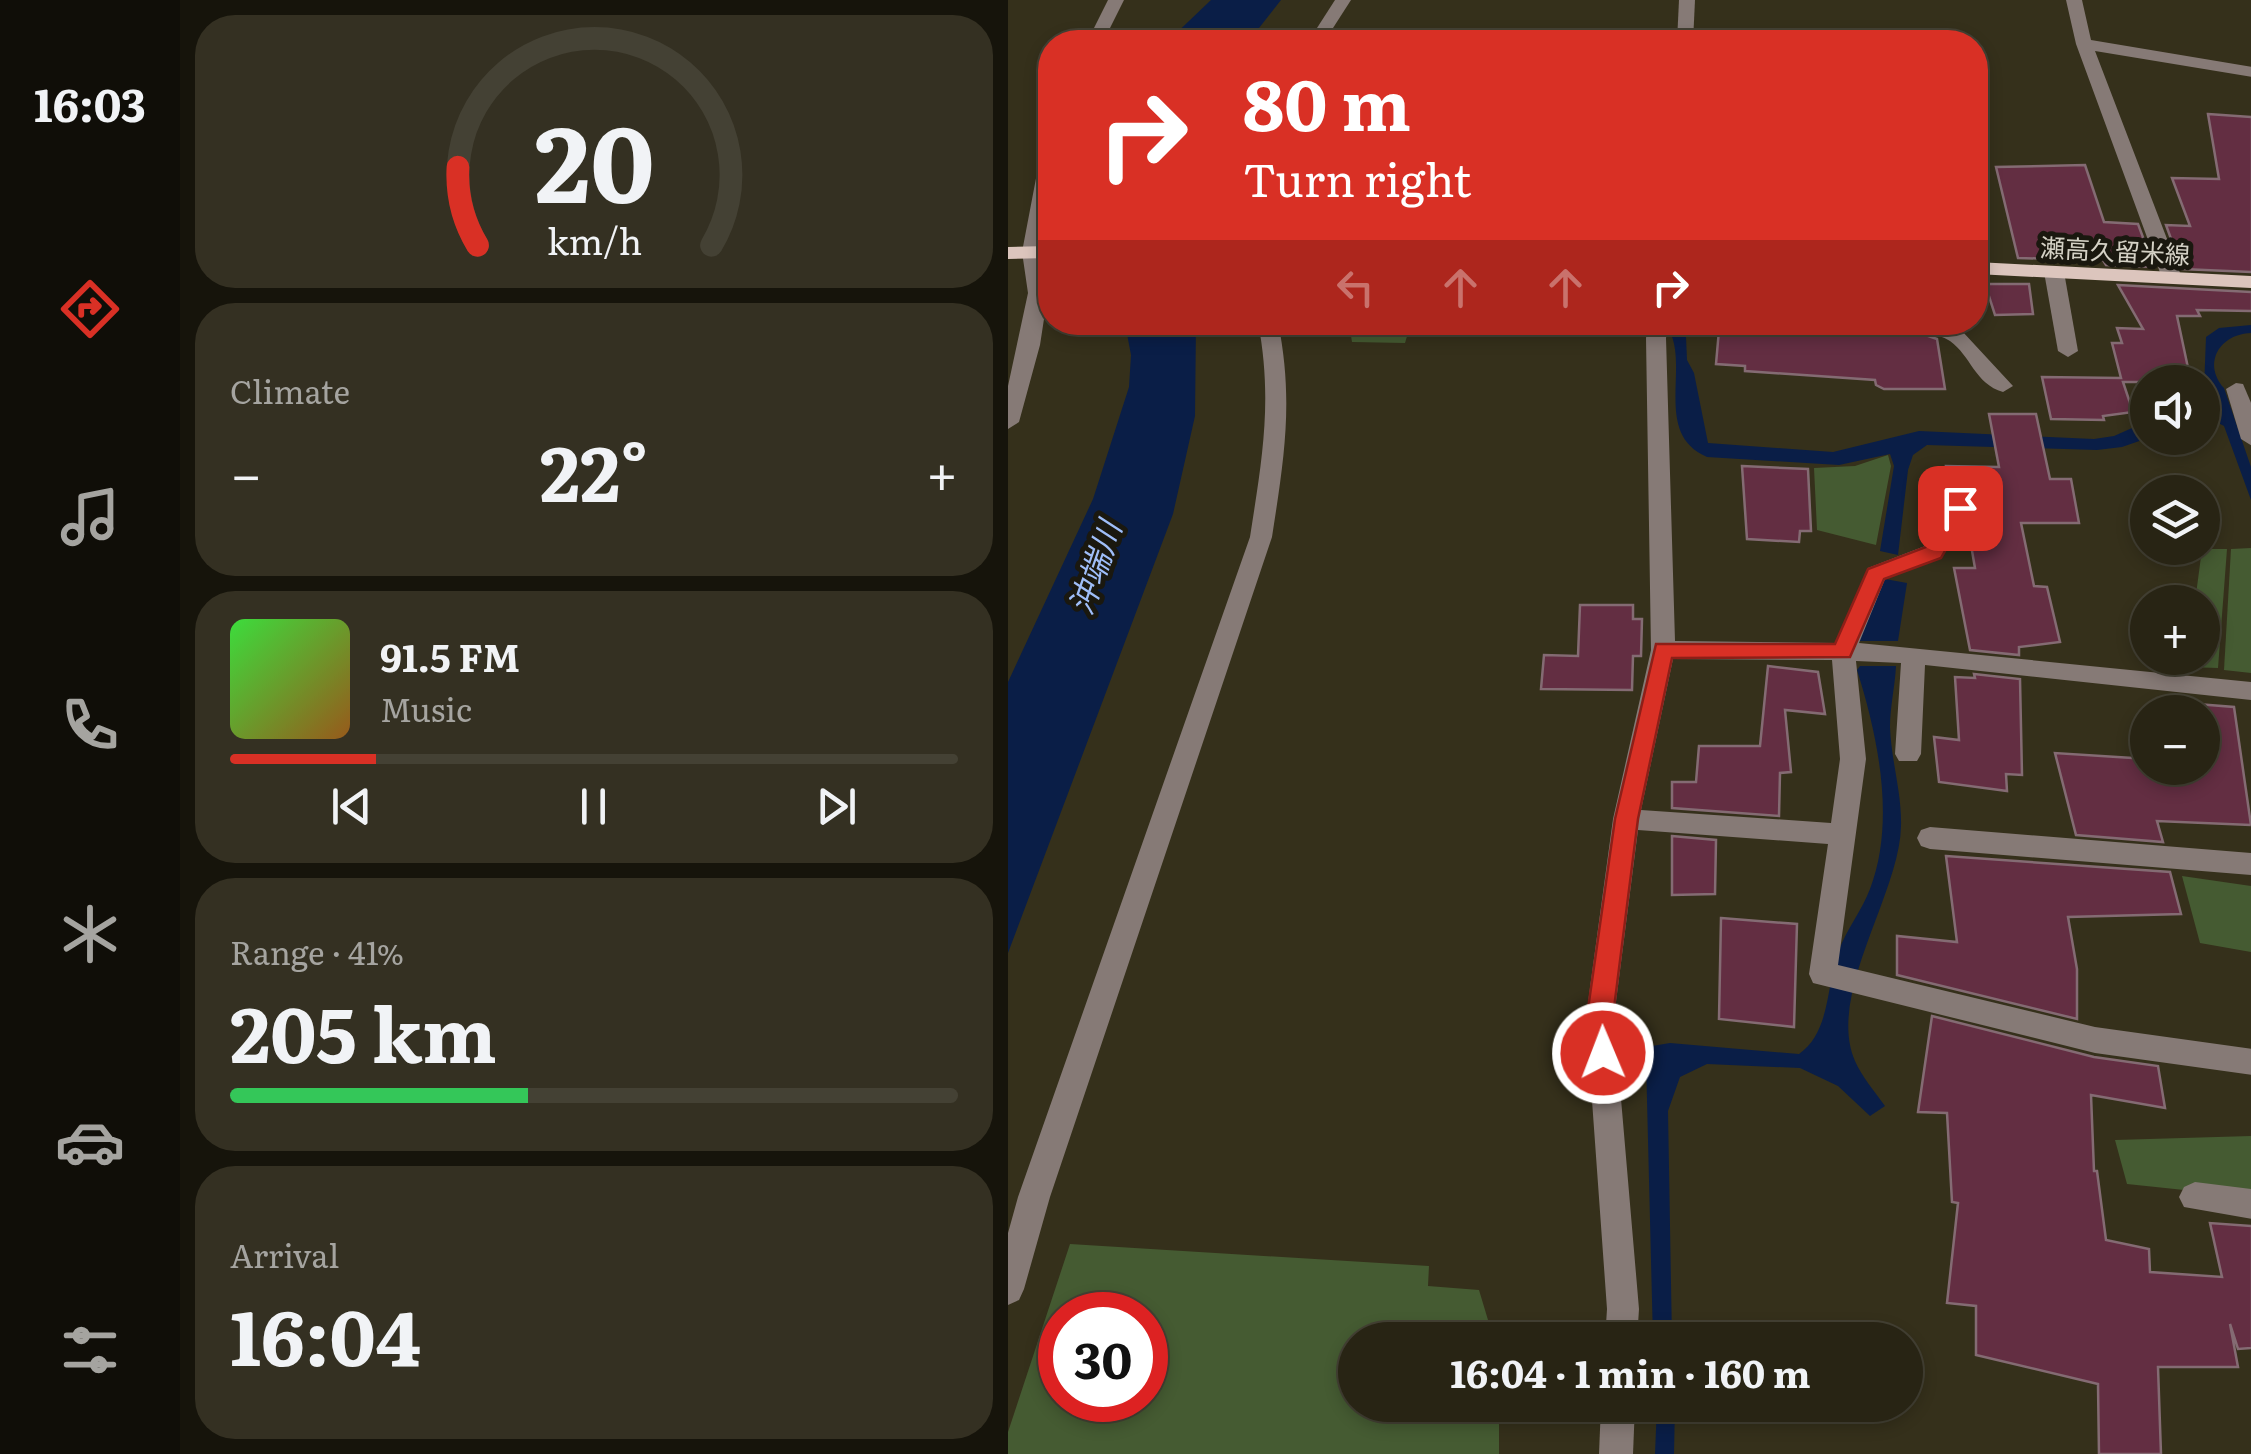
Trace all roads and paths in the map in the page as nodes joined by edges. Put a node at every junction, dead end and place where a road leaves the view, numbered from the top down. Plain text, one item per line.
1 (1116, 0) edge
2 (1343, 0) edge
3 (1687, 0) edge
4 (2074, 0) edge
5 (1102, 30) edge
6 (1324, 30) edge
7 (1686, 30) edge
8 (2084, 44) junction
9 (2252, 72) edge
10 (1038, 252) edge
11 (1008, 253) edge
12 (1988, 269) edge
13 (2054, 272) junction
14 (2172, 278) junction
15 (2252, 282) edge
16 (1038, 293) edge
17 (1270, 335) edge
18 (1657, 335) edge
19 (1954, 335) edge
20 (2068, 351) dead end
21 (2003, 386) dead end
22 (2236, 389) dead end
23 (1008, 422) edge
24 (2252, 439) edge
25 (1960, 508) dead end
26 (1663, 650) junction
27 (1843, 652) junction
28 (1914, 656) junction
29 (2252, 691) edge
30 (1908, 754) dead end
31 (1626, 819) junction
32 (1842, 834) junction
33 (1930, 838) dead end
34 (2252, 864) edge
35 (2252, 1062) edge
36 (2195, 1197) dead end
37 (2252, 1204) edge
38 (1008, 1289) edge
39 (1622, 1322) edge
40 (1617, 1422) edge
41 (1616, 1454) edge

1 - 5 street
2 - 6 street
3 - 7 street
4 - 8 street
8 - 9 street
8 - 14 street
10 - 11 main road
12 - 13 main road, 瀬高久留米線
13 - 14 main road, 瀬高久留米線
13 - 20 street
14 - 15 main road, 瀬高久留米線
16 - 23 street
17 - 38 street
18 - 26 street
19 - 21 street
22 - 24 street
25 - 27 street
26 - 27 street
26 - 31 street
27 - 28 street
27 - 32 street
28 - 29 street
28 - 30 street
31 - 32 street
31 - 39 street
32 - 35 street
33 - 34 street
36 - 37 street
40 - 41 street

